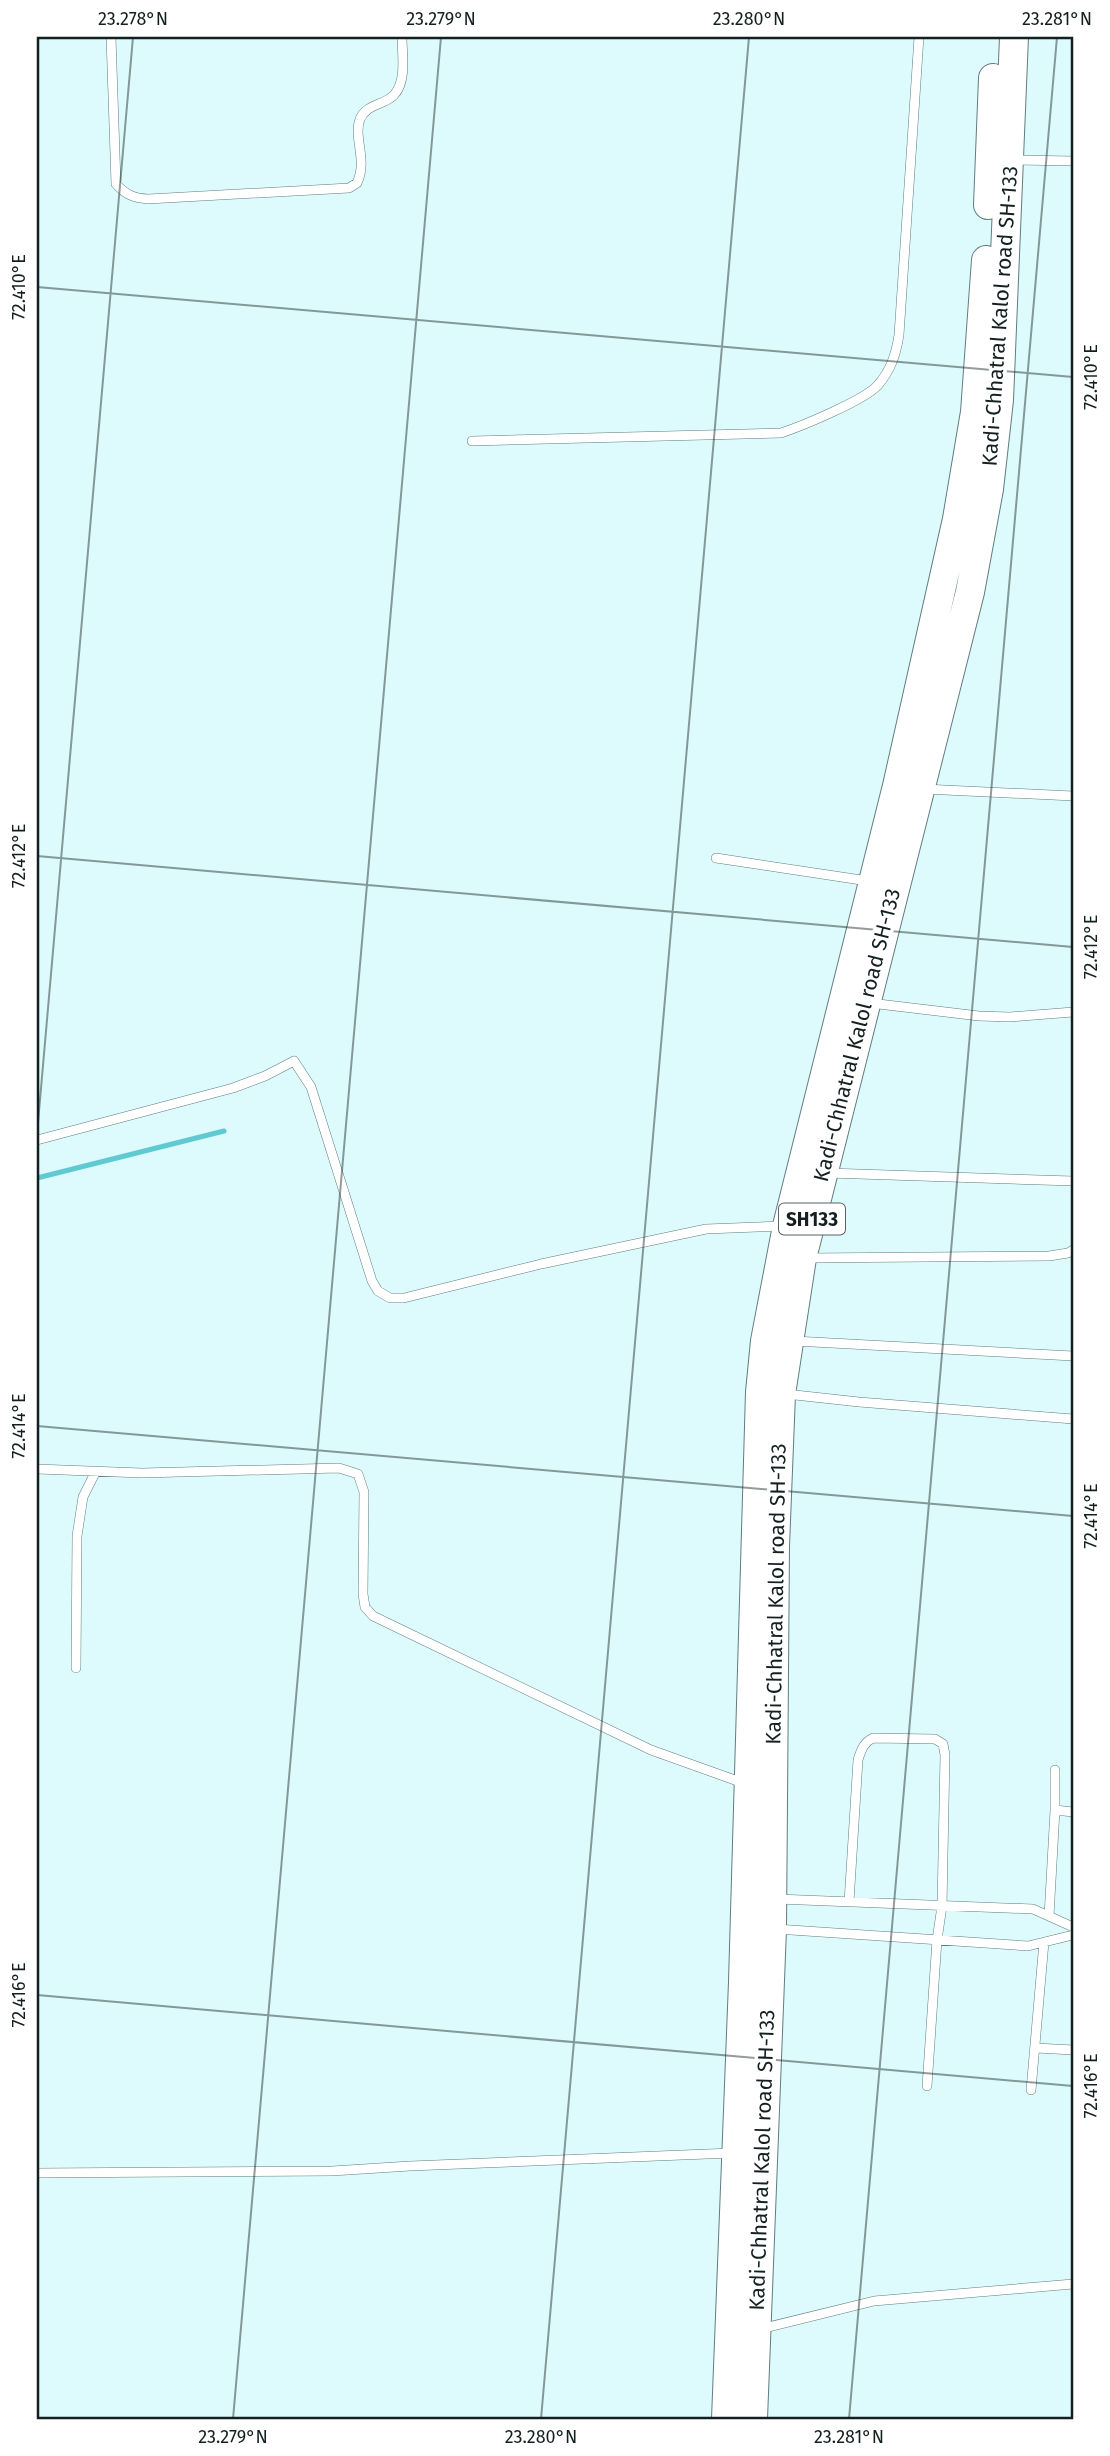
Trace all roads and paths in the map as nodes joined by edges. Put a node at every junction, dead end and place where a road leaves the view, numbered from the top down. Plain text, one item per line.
1 (111, 37) edge
2 (402, 37) edge
3 (919, 37) edge
4 (995, 37) edge
5 (1014, 37) edge
6 (1010, 160) junction
7 (1073, 161) edge
8 (472, 441) dead end
9 (919, 789) junction
10 (1073, 796) edge
11 (716, 858) dead end
12 (873, 882) junction
13 (865, 1002) junction
14 (1073, 1012) edge
15 (37, 1140) edge
16 (823, 1173) junction
17 (1073, 1181) edge
18 (787, 1226) junction
19 (1073, 1250) edge
20 (792, 1256) junction
21 (789, 1341) junction
22 (1073, 1356) edge
23 (781, 1394) junction
24 (1073, 1419) edge
25 (37, 1469) edge
26 (96, 1471) junction
27 (76, 1668) dead end
28 (1055, 1770) dead end
29 (747, 1785) junction
30 (1055, 1811) junction
31 (1073, 1812) edge
32 (772, 1899) junction
33 (849, 1902) junction
34 (942, 1906) junction
35 (1049, 1916) junction
36 (1073, 1927) edge
37 (772, 1929) junction
38 (1073, 1935) edge
39 (937, 1940) junction
40 (1044, 1942) junction
41 (1036, 2048) junction
42 (1073, 2050) edge
43 (928, 2086) dead end
44 (1031, 2090) dead end
45 (738, 2152) junction
46 (37, 2172) edge
47 (1073, 2284) edge
48 (755, 2330) junction
49 (726, 2419) edge
50 (753, 2419) edge

1 - 2 lane
3 - 8 lane
4 - 12 main road, Kadi-Chhatral Kalol road SH-133 / SH133
5 - 6 main road, Kadi-Chhatral Kalol road SH-133 / SH133
6 - 7 lane
6 - 9 main road, Kadi-Chhatral Kalol road SH-133 / SH133
9 - 10 lane
9 - 13 main road, Kadi-Chhatral Kalol road SH-133 / SH133
11 - 12 lane
12 - 18 main road, Kadi-Chhatral Kalol road SH-133 / SH133
13 - 14 lane
13 - 16 main road, Kadi-Chhatral Kalol road SH-133 / SH133
15 - 18 lane
16 - 17 lane
16 - 20 main road, Kadi-Chhatral Kalol road SH-133 / SH133
18 - 20 main road, Kadi-Chhatral Kalol road SH-133 / SH133
19 - 20 lane
20 - 21 main road, Kadi-Chhatral Kalol road SH-133 / SH133
20 - 29 main road, Kadi-Chhatral Kalol road SH-133 / SH133
21 - 22 lane
21 - 23 main road, Kadi-Chhatral Kalol road SH-133 / SH133
23 - 24 lane
23 - 32 main road, Kadi-Chhatral Kalol road SH-133 / SH133
25 - 26 lane
26 - 27 lane
26 - 29 lane
28 - 30 lane
29 - 45 main road, Kadi-Chhatral Kalol road SH-133 / SH133
30 - 31 lane
30 - 35 lane
32 - 33 lane
32 - 37 main road, Kadi-Chhatral Kalol road SH-133 / SH133
33 - 34 lane
33 - 34 lane
34 - 35 lane
34 - 39 lane
35 - 36 lane
37 - 39 lane
37 - 48 main road, Kadi-Chhatral Kalol road SH-133 / SH133
38 - 40 lane
39 - 40 lane
39 - 43 lane
40 - 41 lane
41 - 42 lane
41 - 44 lane
45 - 46 lane
45 - 49 main road, Kadi-Chhatral Kalol road SH-133 / SH133
47 - 48 lane
48 - 50 main road, Kadi-Chhatral Kalol road SH-133 / SH133

